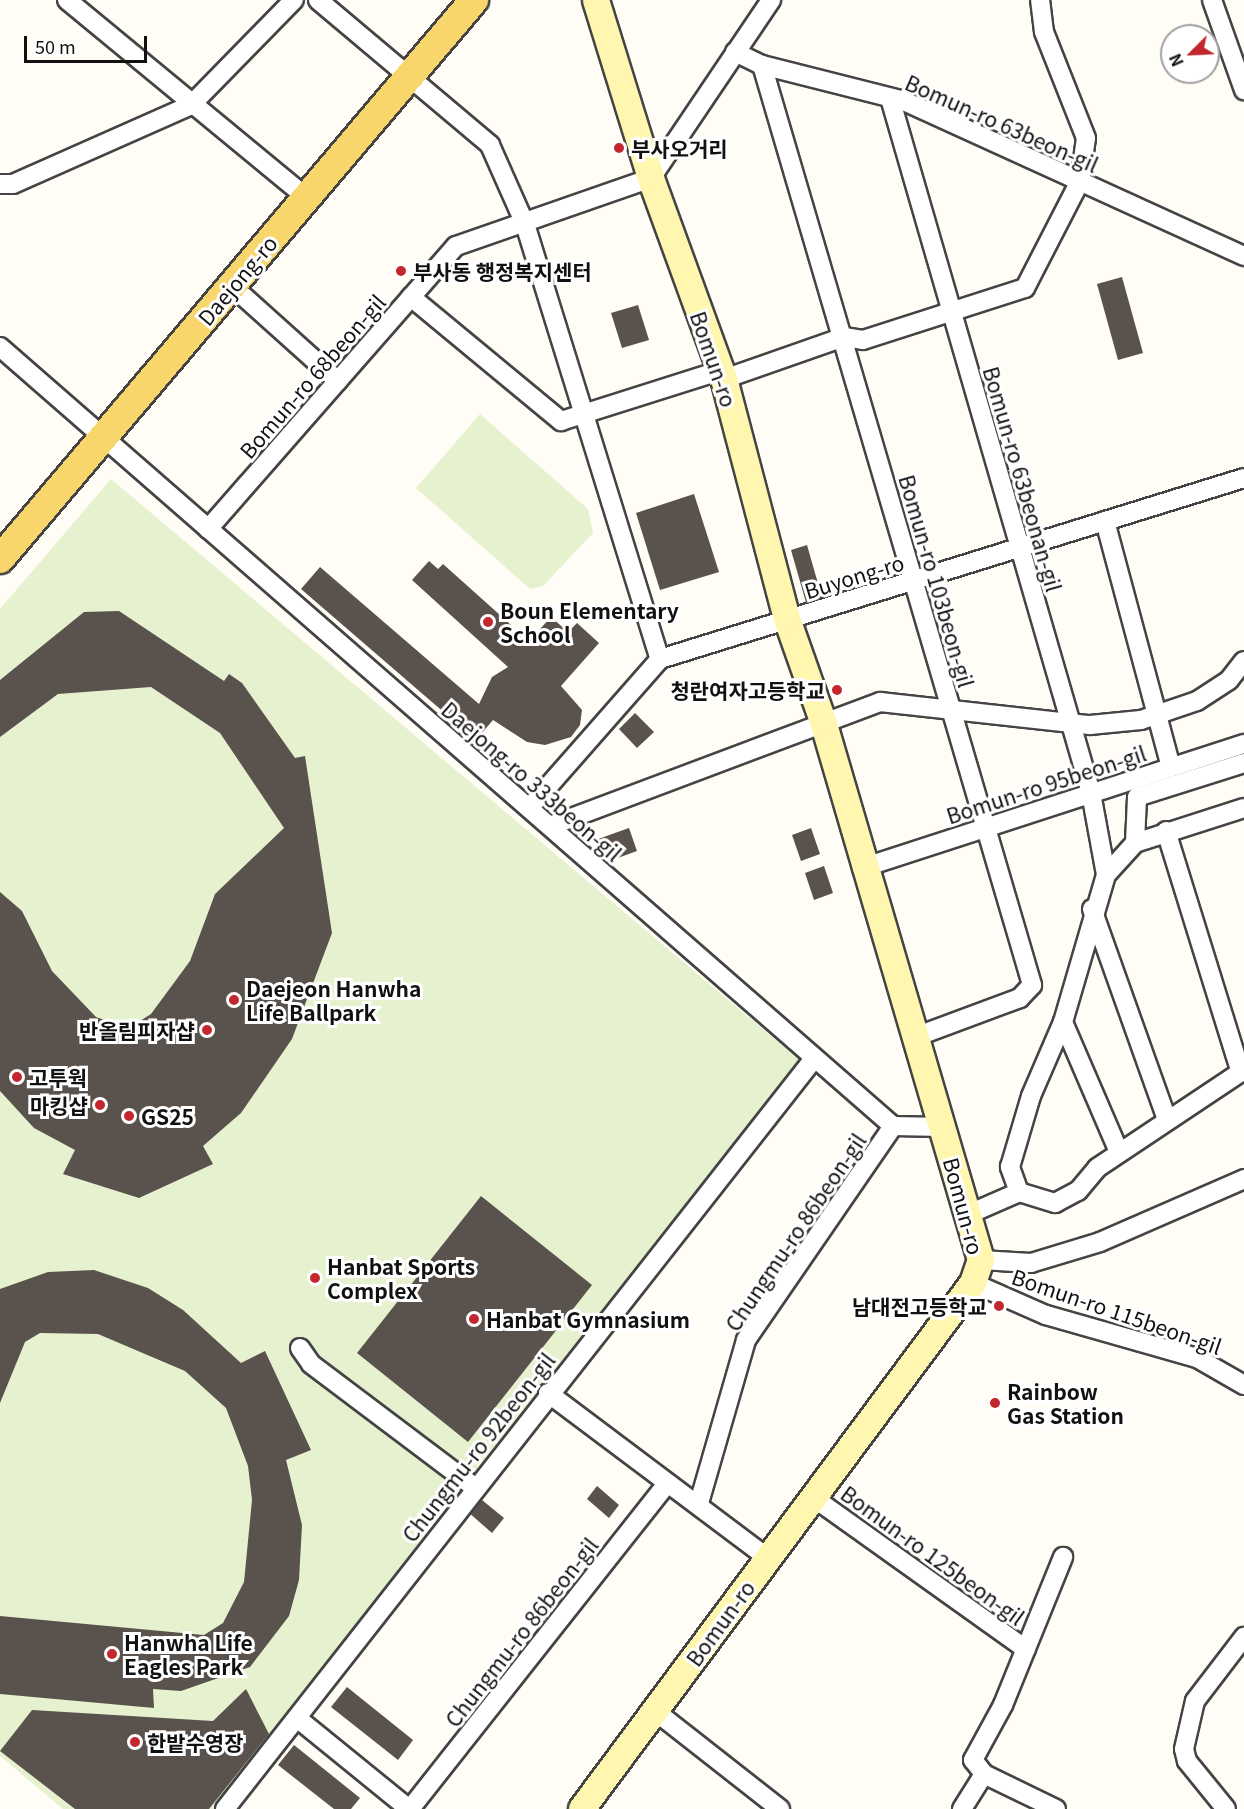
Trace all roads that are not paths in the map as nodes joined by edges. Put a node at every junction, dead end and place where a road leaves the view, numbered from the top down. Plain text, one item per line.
1 (67, 0) edge
2 (294, 0) edge
3 (318, 0) edge
4 (474, 0) edge
5 (596, 0) edge
6 (771, 0) edge
7 (1040, 0) edge
8 (1212, 0) edge
9 (735, 52) junction
10 (762, 65) junction
11 (410, 76) junction
12 (1244, 90) edge
13 (890, 98) junction
14 (190, 105) junction
15 (651, 178) junction
16 (1080, 182) junction
17 (0, 184) edge
18 (307, 198) junction
19 (525, 224) junction
20 (1244, 256) edge
21 (232, 286) junction
22 (411, 297) junction
23 (951, 312) junction
24 (844, 336) junction
25 (0, 347) edge
26 (722, 375) junction
27 (338, 381) junction
28 (586, 413) junction
29 (102, 437) junction
30 (1244, 478) edge
31 (1105, 521) junction
32 (208, 529) junction
33 (1020, 548) junction
34 (0, 559) edge
35 (914, 582) junction
36 (787, 619) junction
37 (660, 659) junction
38 (1244, 661) edge
39 (951, 710) junction
40 (1157, 715) junction
41 (823, 721) junction
42 (1071, 723) junction
43 (1244, 744) edge
44 (1244, 763) edge
45 (1171, 767) junction
46 (1091, 793) junction
47 (530, 807) junction
48 (1243, 810) edge
49 (550, 826) junction
50 (986, 827) junction
51 (1166, 831) junction
52 (1135, 843) junction
53 (862, 868) junction
54 (1106, 875) junction
55 (1092, 909) junction
56 (1063, 1022) junction
57 (915, 1037) junction
58 (813, 1060) junction
59 (1242, 1071) edge
60 (1167, 1120) junction
61 (893, 1126) junction
62 (943, 1127) junction
63 (1119, 1152) junction
64 (1244, 1179) edge
65 (1019, 1192) junction
66 (969, 1214) junction
67 (977, 1272) junction
68 (300, 1348) dead end
69 (1244, 1385) edge
70 (548, 1393) junction
71 (667, 1483) junction
72 (474, 1487) junction
73 (814, 1498) junction
74 (699, 1503) junction
75 (1063, 1557) dead end
76 (768, 1558) junction
77 (1244, 1637) edge
78 (1026, 1650) junction
79 (654, 1711) junction
80 (297, 1718) junction
81 (984, 1774) junction
82 (774, 1806) edge
83 (225, 1809) edge
84 (410, 1809) edge
85 (582, 1809) edge
86 (962, 1809) edge
87 (1056, 1809) edge
88 (1226, 1809) edge

1 - 14 street
2 - 14 street
3 - 11 street
4 - 11 main road, Daejong-ro
5 - 15 main road, Bomun-ro
6 - 9 street
7 - 16 street
8 - 12 street
9 - 10 street, Bomun-ro 63beon-gil
9 - 15 street
10 - 13 street, Bomun-ro 63beon-gil
10 - 24 street, Bomun-ro 103beon-gil
11 - 18 main road, Daejong-ro
11 - 19 street
13 - 16 street, Bomun-ro 63beon-gil
13 - 23 street, Bomun-ro 63beonan-gil
14 - 17 street
14 - 18 street
15 - 19 street, Bomun-ro 68beon-gil
15 - 26 main road, Bomun-ro
16 - 20 street, Bomun-ro 63beon-gil
16 - 23 street
18 - 21 main road, Daejong-ro
19 - 22 street, Bomun-ro 68beon-gil
19 - 28 street
21 - 27 street
21 - 29 main road, Daejong-ro
22 - 27 street, Bomun-ro 68beon-gil
22 - 28 street
23 - 24 street
23 - 33 street, Bomun-ro 63beonan-gil
24 - 26 street
24 - 35 street, Bomun-ro 103beon-gil
25 - 29 street, Daejong-ro 333beon-gil
26 - 28 street
26 - 36 main road, Bomun-ro
27 - 32 street, Bomun-ro 68beon-gil
28 - 37 street
29 - 32 street, Daejong-ro 333beon-gil
29 - 34 main road, Daejong-ro
30 - 31 street, Buyong-ro
31 - 33 street, Buyong-ro
31 - 40 street
32 - 47 street, Daejong-ro 333beon-gil
33 - 35 street, Buyong-ro
33 - 42 street, Bomun-ro 63beonan-gil
35 - 36 street, Buyong-ro
35 - 39 street, Bomun-ro 103beon-gil
36 - 37 street, Buyong-ro
36 - 41 main road, Bomun-ro
37 - 47 street
38 - 40 street
39 - 41 street
39 - 42 street
39 - 50 street, Bomun-ro 103beon-gil
40 - 42 street
40 - 45 street
41 - 49 street
41 - 53 main road, Bomun-ro
42 - 46 street, Bomun-ro 63beonan-gil
43 - 45 street, Bomun-ro 95beon-gil
44 - 52 street
45 - 46 street, Bomun-ro 95beon-gil
46 - 50 street, Bomun-ro 95beon-gil
46 - 54 street, Bomun-ro 63beonan-gil
47 - 49 street, Daejong-ro 333beon-gil
48 - 51 street
49 - 58 street, Daejong-ro 333beon-gil
50 - 53 street, Bomun-ro 95beon-gil
50 - 57 street, Bomun-ro 103beon-gil
51 - 52 street
51 - 59 street
52 - 54 street
53 - 57 main road, Bomun-ro
54 - 55 street
55 - 56 street
55 - 60 street
56 - 63 street
56 - 65 street
57 - 62 main road, Bomun-ro
58 - 61 street, Daejong-ro 333beon-gil
58 - 70 street, Chungmu-ro 92beon-gil
59 - 60 street
60 - 63 street
61 - 62 street
61 - 74 street, Chungmu-ro 86beon-gil
62 - 66 main road, Bomun-ro
63 - 65 street
64 - 67 street
65 - 66 street
66 - 67 main road, Bomun-ro
67 - 69 street, Bomun-ro 115beon-gil
67 - 73 main road, Bomun-ro
68 - 72 street
70 - 71 street
70 - 72 street, Chungmu-ro 92beon-gil
71 - 74 street
71 - 84 street, Chungmu-ro 86beon-gil
72 - 80 street, Chungmu-ro 92beon-gil
73 - 76 main road, Bomun-ro
73 - 78 street, Bomun-ro 125beon-gil
74 - 76 street
75 - 78 street, Bomun-ro 125beon-gil
76 - 79 main road, Bomun-ro
77 - 88 street
78 - 81 street, Bomun-ro 125beon-gil
79 - 82 street
79 - 85 main road, Bomun-ro
80 - 83 street, Chungmu-ro 92beon-gil
80 - 84 street
81 - 86 street
81 - 87 street

